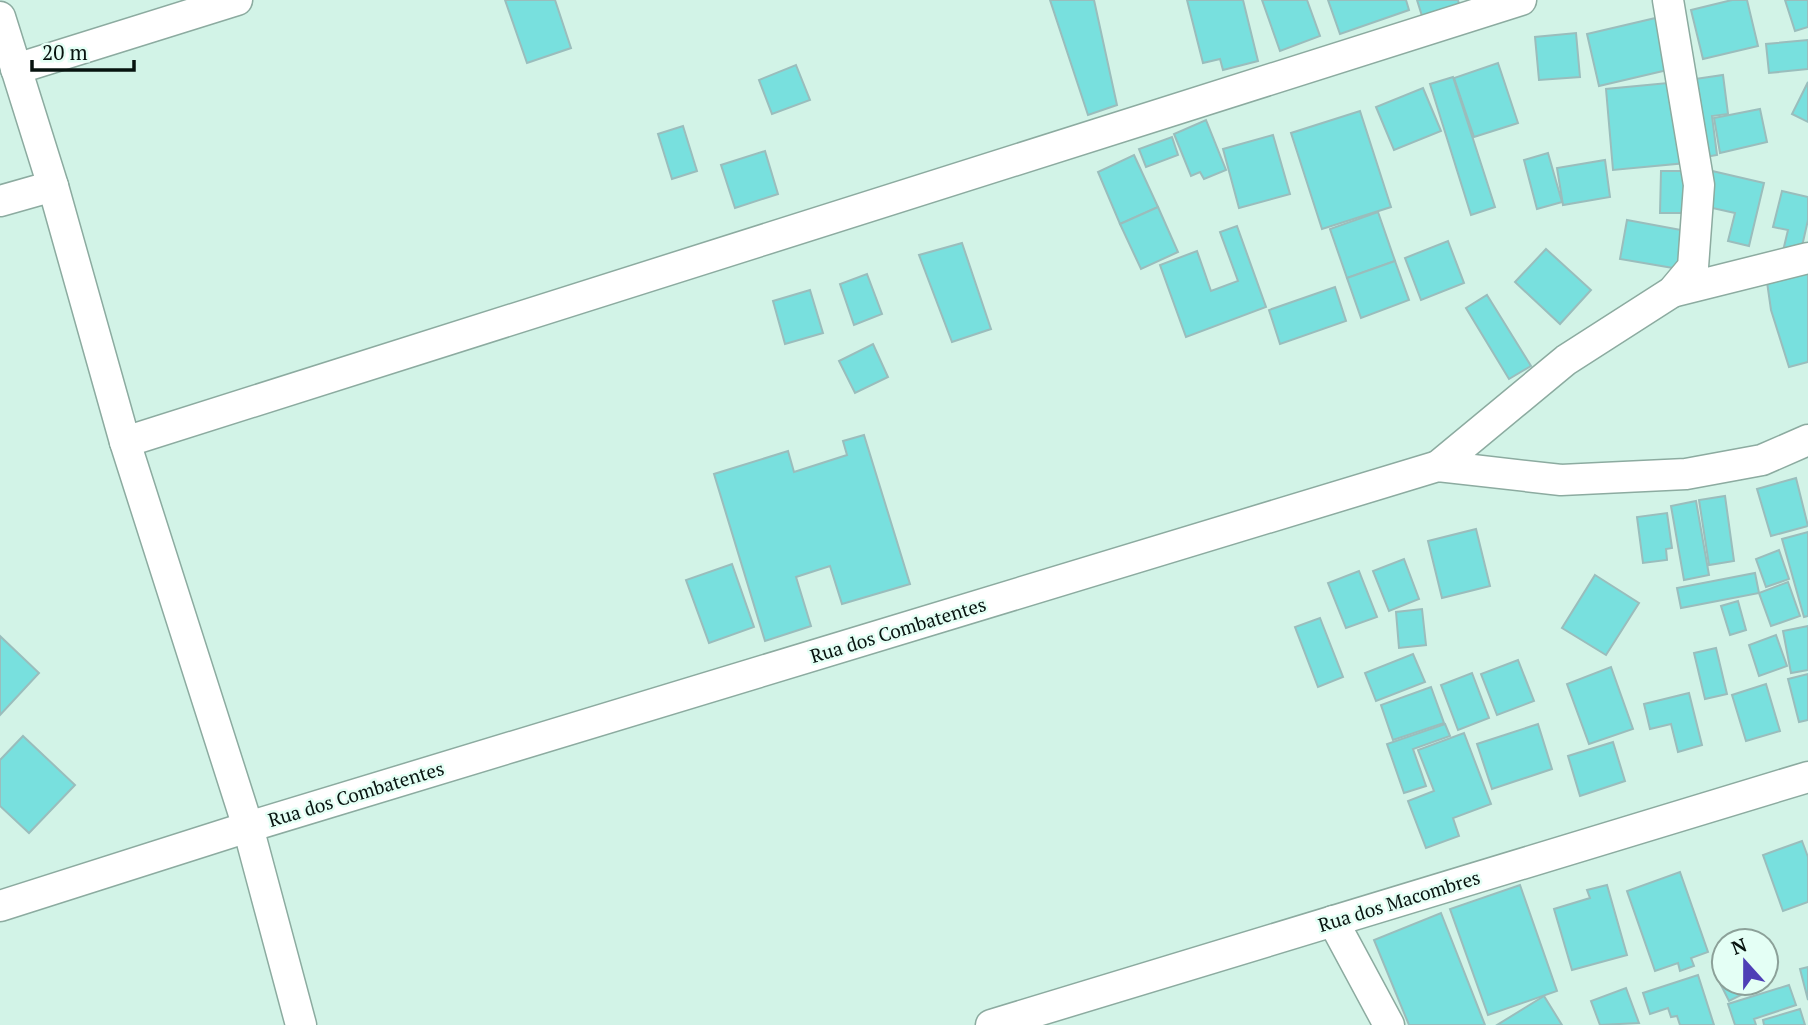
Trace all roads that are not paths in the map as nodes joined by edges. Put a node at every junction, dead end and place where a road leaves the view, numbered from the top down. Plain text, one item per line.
1 (237, 0) edge
2 (1521, 0) edge
3 (1668, 0) edge
4 (0, 17) edge
5 (16, 69) junction
6 (53, 186) junction
7 (0, 201) edge
8 (1808, 258) edge
9 (1672, 292) junction
10 (1808, 440) edge
11 (125, 442) junction
12 (1438, 467) junction
13 (1808, 777) edge
14 (248, 827) junction
15 (0, 906) edge
16 (1333, 921) junction
17 (301, 1025) edge
18 (991, 1025) edge
19 (1389, 1025) edge

1 - 5 street
2 - 11 street
3 - 9 street
4 - 5 street
5 - 6 street
6 - 7 street
6 - 11 street
8 - 9 street
9 - 12 street
10 - 12 street, Rua dos Combatentes
11 - 14 street
12 - 14 street, Rua dos Combatentes
13 - 16 street, Rua dos Macombres
14 - 15 street, Rua dos Combatentes
14 - 17 street
16 - 18 street, Rua dos Macombres
16 - 19 street

